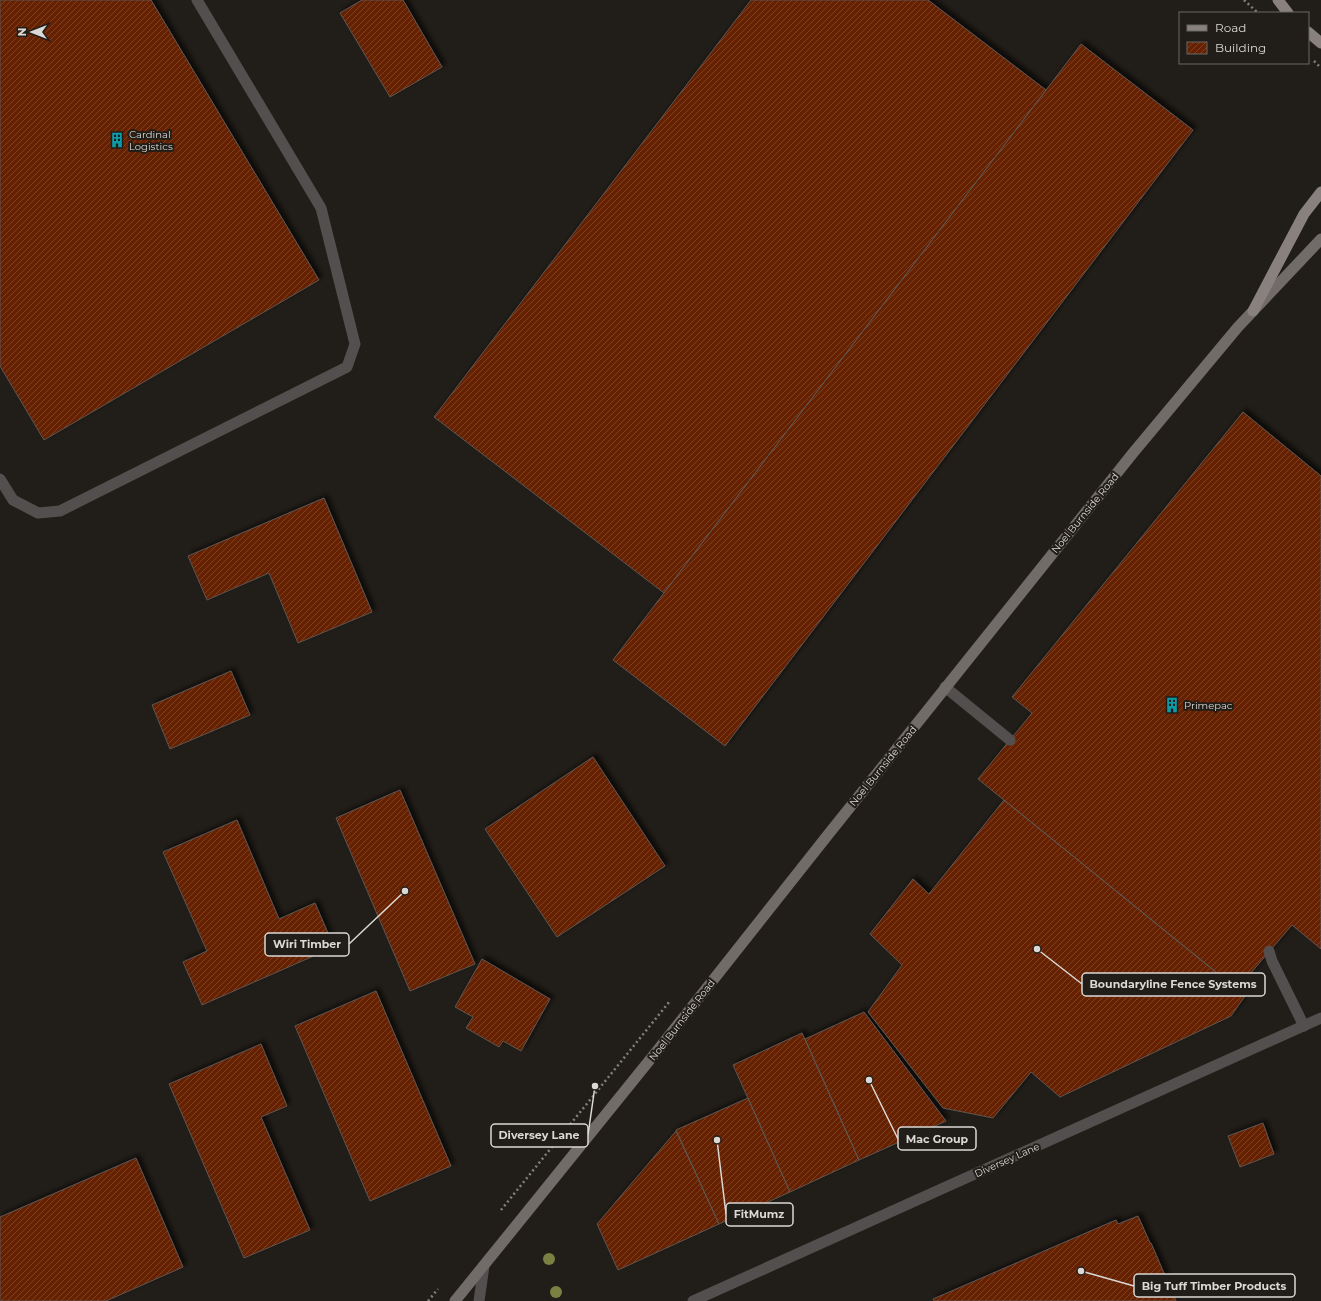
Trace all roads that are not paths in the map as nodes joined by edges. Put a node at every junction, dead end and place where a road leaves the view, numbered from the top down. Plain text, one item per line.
1 (197, 0) edge
2 (1278, 0) edge
3 (1287, 12) edge
4 (1309, 33) edge
5 (1321, 43) edge
6 (1321, 192) edge
7 (1321, 239) edge
8 (1253, 311) junction
9 (0, 479) edge
10 (945, 687) junction
11 (1010, 740) dead end
12 (1269, 951) dead end
13 (1321, 1018) edge
14 (1304, 1026) junction
15 (484, 1266) junction
16 (455, 1301) edge
17 (479, 1301) edge
18 (693, 1301) edge

1 - 9 street
2 - 3 main road
4 - 5 main road
6 - 8 main road
7 - 8 main road, Noel Burnside Road
8 - 10 main road, Noel Burnside Road
10 - 11 street
10 - 15 main road, Noel Burnside Road
12 - 14 street
13 - 14 street, Diversey Lane
14 - 18 street, Diversey Lane
15 - 16 main road, Noel Burnside Road
15 - 17 street

